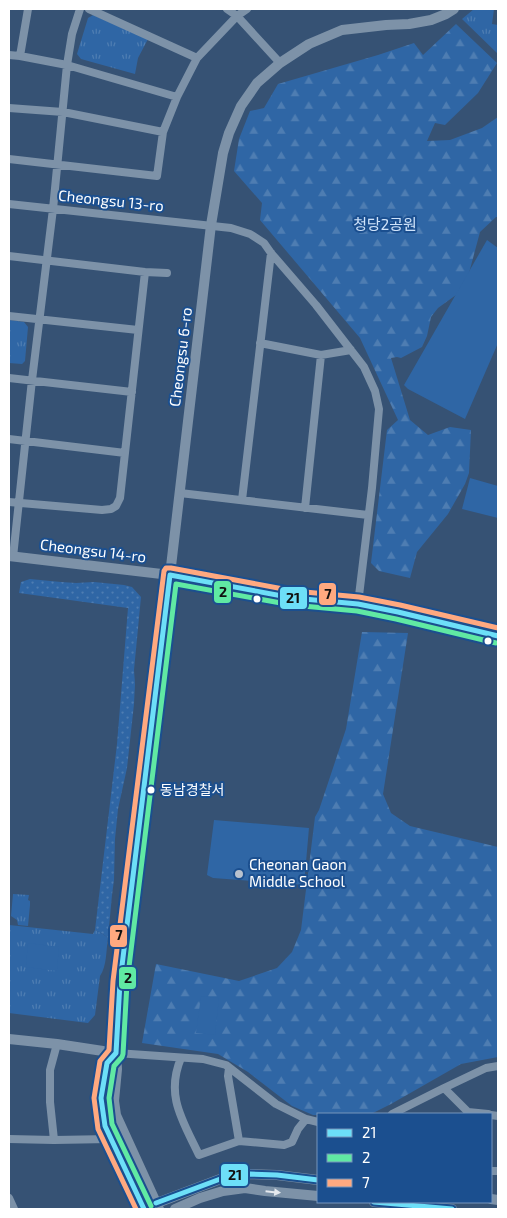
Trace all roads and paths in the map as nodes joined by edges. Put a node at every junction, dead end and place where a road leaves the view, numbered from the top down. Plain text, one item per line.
1 (28, 9) edge
2 (80, 9) edge
3 (89, 9) edge
4 (226, 9) edge
5 (247, 9) edge
6 (454, 9) edge
7 (237, 16) junction
8 (9, 56) edge
9 (20, 56) junction
10 (197, 58) junction
11 (280, 63) junction
12 (67, 65) junction
13 (177, 97) junction
14 (9, 108) edge
15 (63, 112) junction
16 (163, 132) junction
17 (9, 159) edge
18 (57, 164) junction
19 (9, 204) edge
20 (53, 209) junction
21 (211, 225) junction
22 (271, 253) junction
23 (9, 256) edge
24 (46, 260) junction
25 (145, 272) junction
26 (167, 273) dead end
27 (9, 316) edge
28 (39, 320) junction
29 (138, 330) junction
30 (260, 344) junction
31 (351, 350) junction
32 (322, 355) junction
33 (9, 378) edge
34 (32, 380) junction
35 (132, 392) junction
36 (9, 439) edge
37 (25, 441) junction
38 (125, 453) junction
39 (180, 493) junction
40 (242, 500) junction
41 (9, 502) edge
42 (18, 503) junction
43 (306, 508) junction
44 (368, 515) junction
45 (11, 557) edge
46 (170, 575) junction
47 (358, 604) junction
48 (498, 636) edge
49 (9, 1039) edge
50 (57, 1044) junction
51 (116, 1053) junction
52 (181, 1058) junction
53 (498, 1066) edge
54 (229, 1068) junction
55 (444, 1088) junction
56 (397, 1113) edge
57 (478, 1113) edge
58 (306, 1119) junction
59 (317, 1122) edge
60 (9, 1139) edge
61 (110, 1139) junction
62 (54, 1140) junction
63 (239, 1141) junction
64 (317, 1180) edge
65 (317, 1196) edge
66 (9, 1198) edge
67 (385, 1203) edge
68 (157, 1206) edge
69 (14, 1209) edge
70 (143, 1209) edge
71 (175, 1209) edge
72 (452, 1209) edge

1 - 9 street
2 - 12 street
3 - 10 street
4 - 7 street
5 - 7 street
6 - 11 street, Cheongsu 6-ro
7 - 10 street
7 - 11 street
8 - 9 street
9 - 12 street
10 - 13 street
11 - 21 street, Cheongsu 6-ro
12 - 13 street
12 - 15 street
13 - 16 street
14 - 15 street
15 - 16 street
15 - 18 street
16 - 18 street
17 - 18 street
18 - 20 street
19 - 20 street, Cheongsu 13-ro
20 - 21 street, Cheongsu 13-ro
20 - 24 street
21 - 22 street
21 - 39 street, Cheongsu 6-ro
22 - 30 street
22 - 31 street
23 - 24 street
24 - 25 street
24 - 28 street
25 - 26 street
25 - 29 street
27 - 28 street
28 - 29 street
28 - 34 street
29 - 35 street
30 - 32 street
30 - 40 street
31 - 32 street
31 - 44 street
32 - 43 street
33 - 34 street
34 - 35 street
34 - 37 street
35 - 38 street
36 - 37 street
37 - 38 street
37 - 42 street
38 - 42 street
39 - 40 street
39 - 46 street, Cheongsu 6-ro
40 - 43 street
41 - 42 street
42 - 45 street
43 - 44 street
44 - 47 street
45 - 46 street, Cheongsu 14-ro
46 - 47 street, Cheongsu 14-ro
46 - 51 street, Cheongsu 6-ro
47 - 48 street, Cheongsu 14-ro
49 - 50 street
50 - 51 street
50 - 62 street
51 - 52 street
51 - 61 street, Cheongsu 6-ro
51 - 68 street, Cheongsu 6-ro
52 - 54 street
52 - 63 street
53 - 55 street
54 - 58 street
54 - 63 street
55 - 56 street
55 - 57 street
58 - 59 street
58 - 63 street
60 - 62 street
61 - 62 street
61 - 70 street, Cheongsu 6-ro
64 - 68 street
71 -> 65 street
66 - 69 street
67 - 72 street
68 - 70 street

